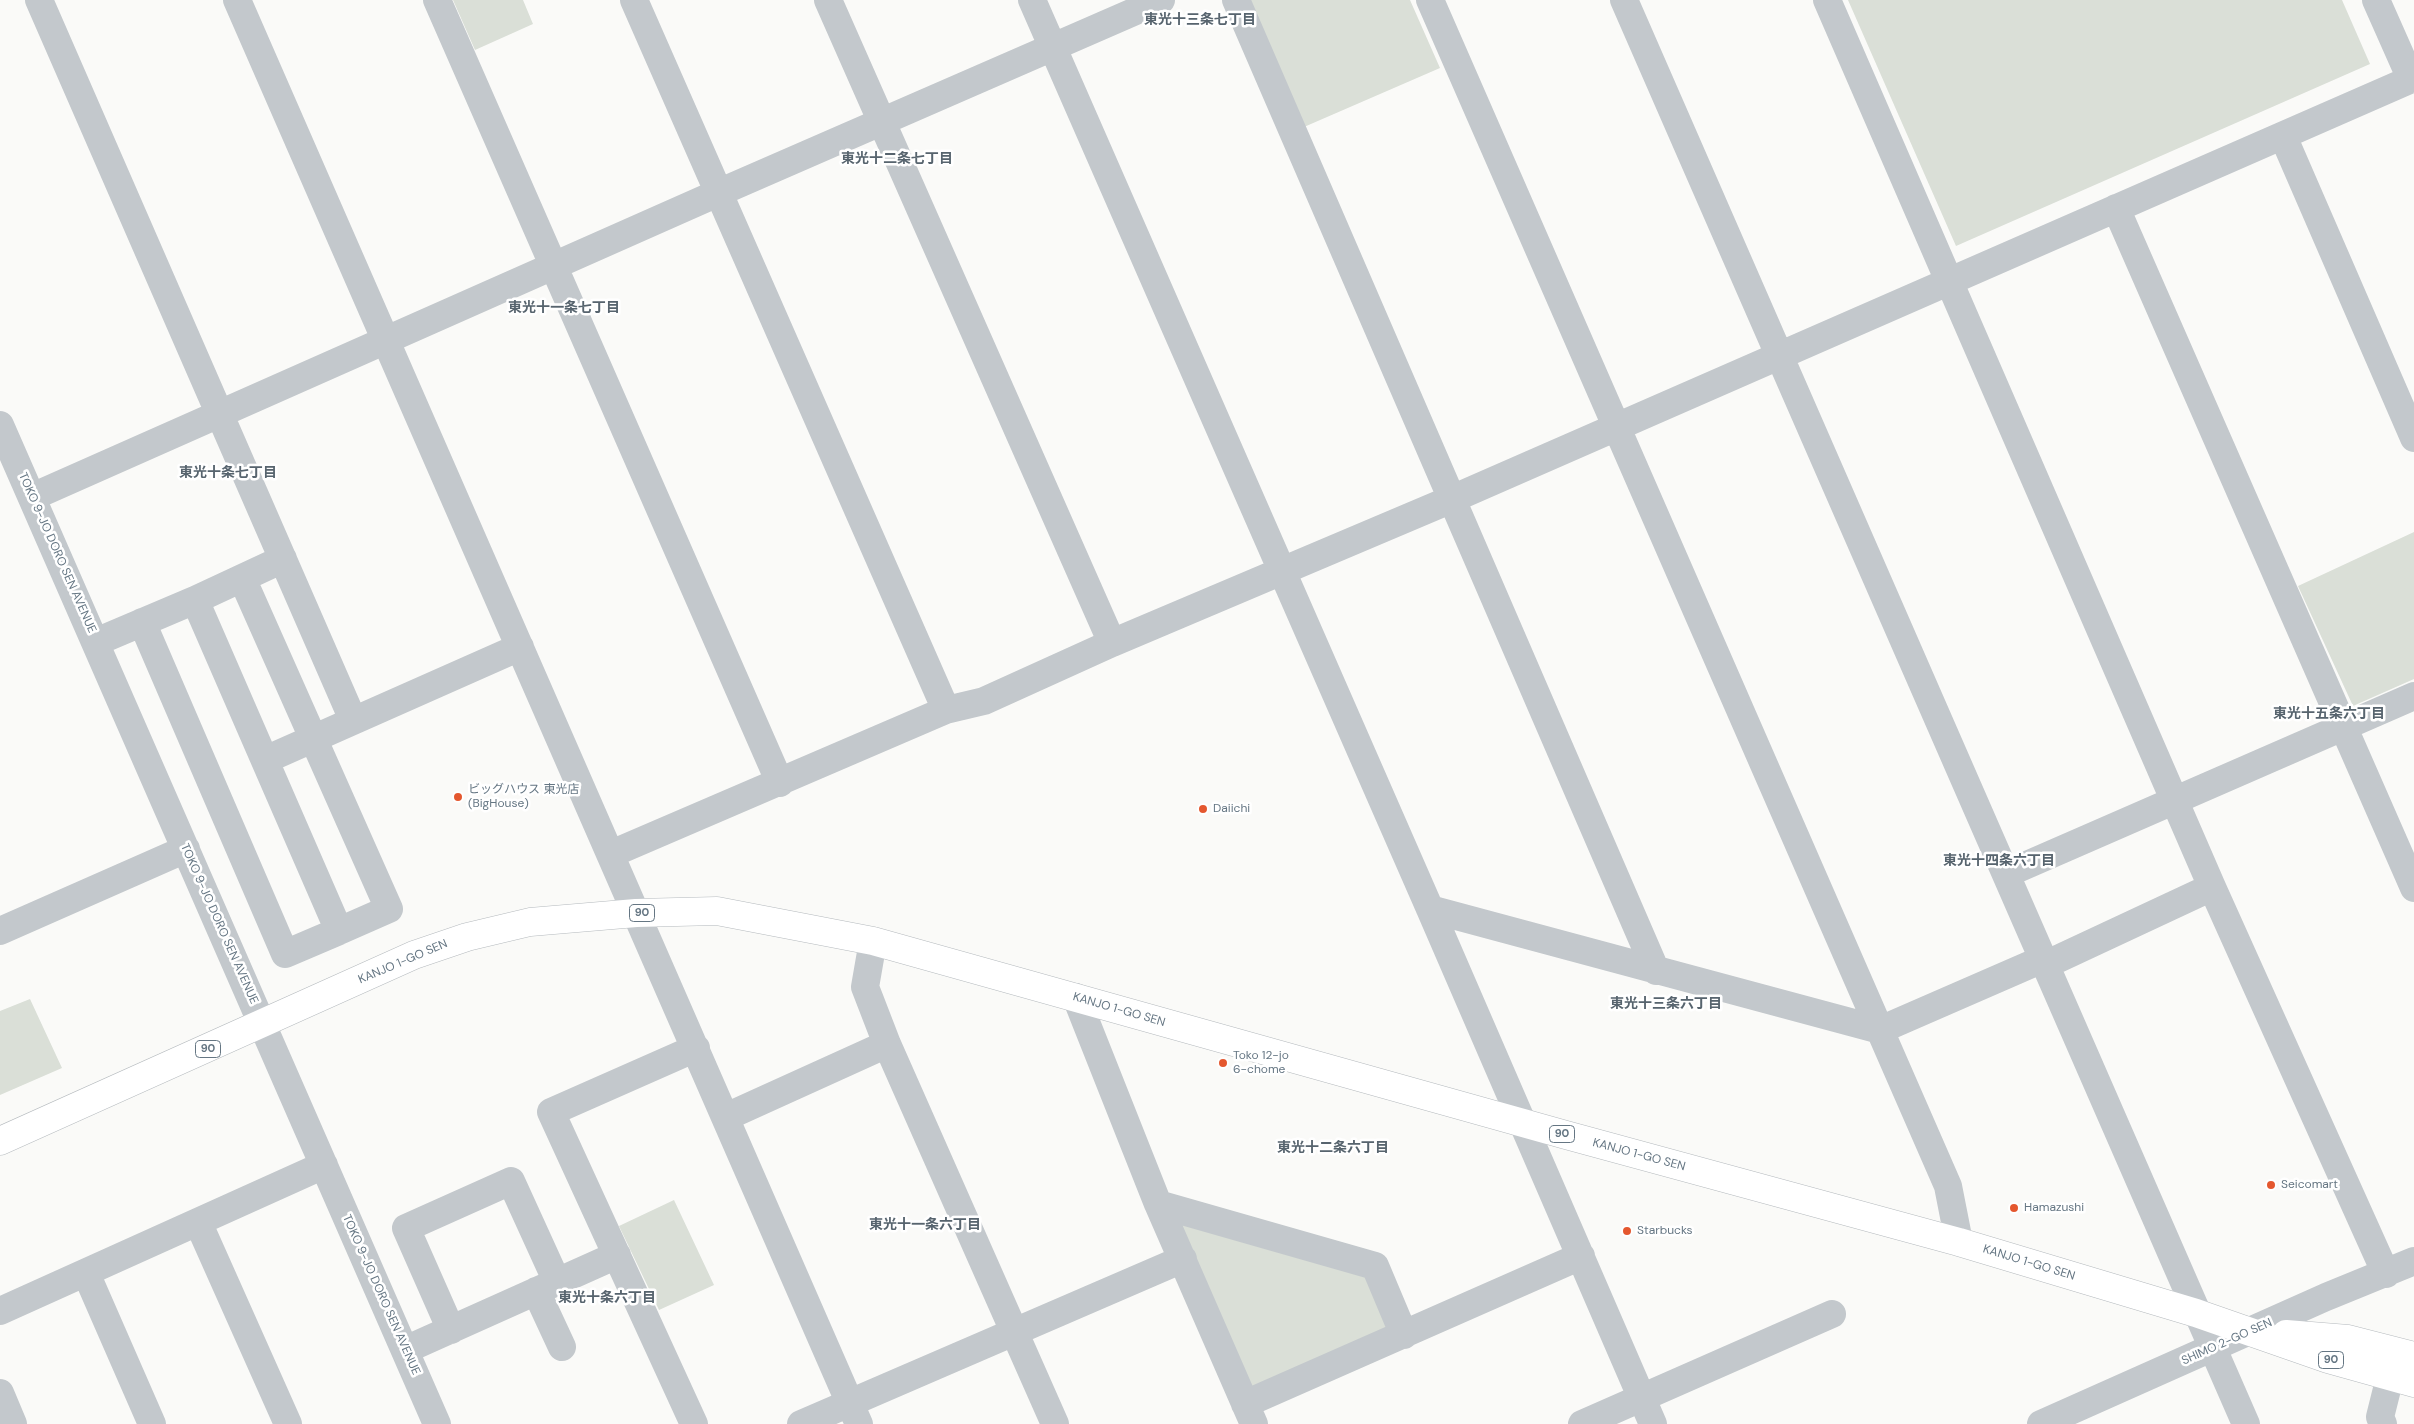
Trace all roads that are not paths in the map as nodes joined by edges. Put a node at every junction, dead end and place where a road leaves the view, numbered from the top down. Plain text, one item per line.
1 (39, 0) edge
2 (236, 0) edge
3 (437, 0) edge
4 (634, 0) edge
5 (828, 0) edge
6 (1032, 0) edge
7 (1161, 0) edge
8 (1236, 0) edge
9 (1430, 0) edge
10 (1624, 0) edge
11 (1827, 0) edge
12 (2376, 0) edge
13 (1052, 47) junction
14 (2412, 79) edge
15 (882, 122) junction
16 (2283, 136) junction
17 (718, 193) junction
18 (2116, 208) junction
19 (552, 267) junction
20 (1949, 282) junction
21 (386, 341) junction
22 (1780, 356) junction
23 (220, 414) junction
24 (1617, 427) junction
25 (2414, 438) edge
26 (3, 441) edge
27 (32, 497) junction
28 (1452, 499) junction
29 (283, 559) junction
30 (1281, 571) junction
31 (242, 578) junction
32 (195, 600) junction
33 (142, 622) junction
34 (96, 642) junction
35 (1112, 642) junction
36 (520, 648) junction
37 (2414, 696) edge
38 (946, 710) junction
39 (354, 720) junction
40 (2344, 727) junction
41 (313, 738) junction
42 (265, 760) junction
43 (780, 783) junction
44 (2175, 799) junction
45 (186, 849) junction
46 (611, 854) junction
47 (2006, 874) junction
48 (2212, 887) junction
49 (2414, 888) edge
50 (1430, 909) junction
51 (636, 913) junction
52 (339, 931) junction
53 (0, 932) edge
54 (873, 941) junction
55 (2044, 962) junction
56 (1656, 971) junction
57 (1076, 998) junction
58 (263, 1024) junction
59 (1880, 1030) junction
60 (887, 1044) junction
61 (696, 1048) junction
62 (726, 1117) junction
63 (1524, 1124) junction
64 (0, 1141) edge
65 (324, 1165) junction
66 (1158, 1204) junction
67 (198, 1222) junction
68 (1959, 1242) junction
69 (617, 1255) junction
70 (1581, 1256) junction
71 (1182, 1259) junction
72 (2414, 1261) edge
73 (86, 1273) junction
74 (2386, 1274) junction
75 (546, 1287) junction
76 (0, 1311) edge
77 (2196, 1313) junction
78 (1832, 1314) dead end
79 (451, 1330) junction
80 (1014, 1332) junction
81 (2250, 1332) junction
82 (1404, 1335) junction
83 (562, 1347) dead end
84 (2212, 1349) junction
85 (405, 1350) junction
86 (2414, 1356) edge
87 (2402, 1380) edge
88 (0, 1394) edge
89 (1642, 1397) junction
90 (855, 1413) edge
91 (1250, 1414) edge
92 (2047, 1423) edge
93 (13, 1424) edge
94 (152, 1424) edge
95 (288, 1424) edge
96 (437, 1424) edge
97 (694, 1424) edge
98 (801, 1424) edge
99 (1055, 1424) edge
100 (1582, 1424) edge
101 (1653, 1424) edge
102 (2246, 1424) edge
103 (2383, 1424) edge

1 - 23 street
2 - 21 street
3 - 19 street
4 - 17 street
5 - 15 street
6 - 13 street
7 - 13 street
8 - 28 street
9 - 24 street
10 - 22 street
11 - 20 street
12 - 14 street
13 - 15 street
13 - 30 street
14 - 16 street
15 - 17 street
15 - 35 street
16 - 18 street
16 - 25 street
17 - 19 street
17 - 38 street
18 - 20 street
18 - 40 street
19 - 21 street
19 - 43 street
20 - 22 street
20 - 44 street
21 - 23 street
21 - 36 street
22 - 24 street
22 - 47 street
23 - 27 street
23 - 29 street
24 - 28 street
24 - 59 street
26 - 27 street, TOKO 9-JO DORO SEN AVENUE
27 - 34 street, TOKO 9-JO DORO SEN AVENUE
28 - 30 street
28 - 56 street
29 - 31 street
29 - 39 street
30 - 35 street
30 - 50 street
31 - 32 street
31 - 41 street
32 - 33 street
32 - 42 street
33 - 34 street
33 - 52 street
34 - 45 street, TOKO 9-JO DORO SEN AVENUE
35 - 38 street
36 - 39 street
36 - 46 street
37 - 40 street
38 - 43 street
39 - 41 street
40 - 44 street
40 - 49 street
41 - 42 street
41 - 52 street
42 - 52 street
43 - 46 street
44 - 47 street
44 - 48 street
45 - 53 street
45 - 58 street, TOKO 9-JO DORO SEN AVENUE
46 - 51 street
47 - 55 street
48 - 55 street
48 - 74 street
50 - 56 street
50 - 63 street
51 - 54 main road, KANJO 1-GO SEN / 90
51 - 58 main road, KANJO 1-GO SEN / 90
51 - 61 street
54 - 57 main road, KANJO 1-GO SEN / 90
54 - 60 street
55 - 59 street
55 - 77 street
56 - 59 street
57 - 63 main road, KANJO 1-GO SEN / 90
57 - 66 street
58 - 64 main road, KANJO 1-GO SEN / 90
58 - 65 street, TOKO 9-JO DORO SEN AVENUE
59 - 68 street
60 - 62 street
60 - 80 street
61 - 62 street
61 - 69 street
62 - 90 street
63 - 68 main road, KANJO 1-GO SEN / 90
63 - 70 street
65 - 67 street
65 - 85 street, TOKO 9-JO DORO SEN AVENUE
66 - 71 street
66 - 82 street
67 - 73 street
67 - 95 street
68 - 77 main road, KANJO 1-GO SEN / 90
69 - 75 street
69 - 97 street
70 - 82 street
70 - 89 street
71 - 80 street
71 - 91 street
72 - 74 street, SHIMO 2-GO SEN
73 - 76 street
73 - 94 street
74 - 81 street, SHIMO 2-GO SEN
75 - 79 street
75 - 79 street
75 - 83 street
77 - 81 main road, KANJO 1-GO SEN / 90
77 - 84 street
78 - 89 street
79 - 85 street
80 - 90 street
80 - 99 street
81 - 84 street, SHIMO 2-GO SEN
81 - 86 main road, KANJO 1-GO SEN / 90
81 - 87 main road, KANJO 1-GO SEN / 90
82 - 91 street
84 - 92 street, SHIMO 2-GO SEN
84 - 102 street
85 - 96 street, TOKO 9-JO DORO SEN AVENUE
87 - 103 street
88 - 93 street
89 - 100 street
89 - 101 street
90 - 98 street

